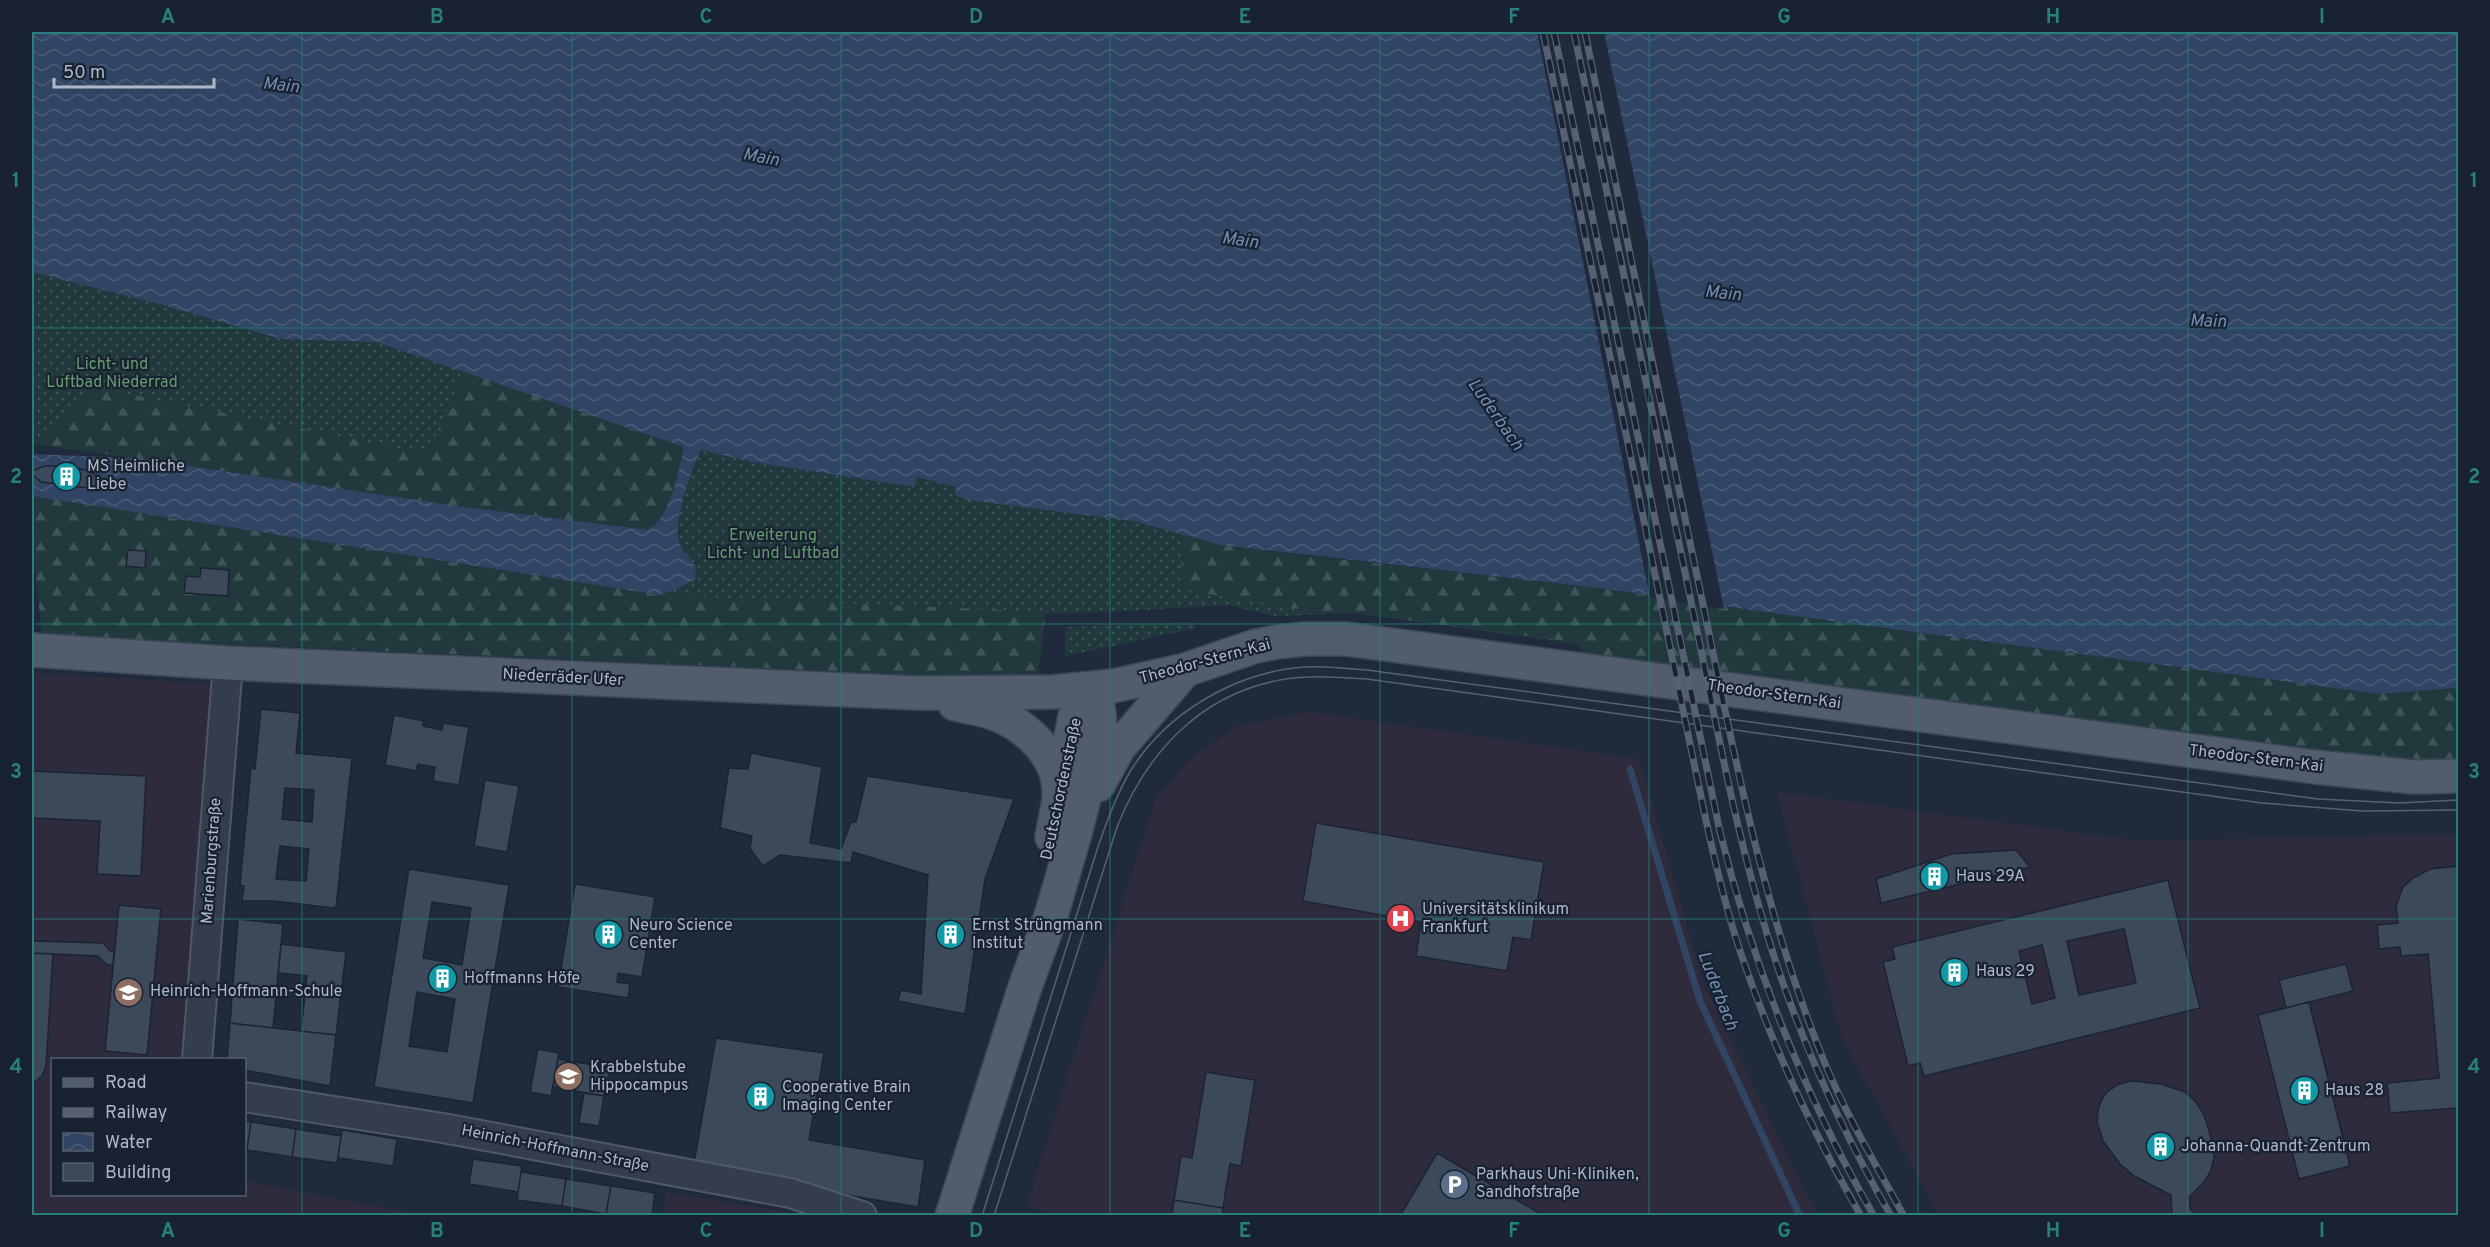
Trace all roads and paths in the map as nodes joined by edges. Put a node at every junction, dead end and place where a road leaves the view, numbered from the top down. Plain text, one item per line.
1 (32, 650) edge
2 (228, 663) junction
3 (1185, 670) junction
4 (1094, 688) junction
5 (915, 693) junction
6 (2458, 776) edge
7 (1067, 821) junction
8 (197, 1058) edge
9 (246, 1097) edge
10 (862, 1215) edge
11 (952, 1215) edge

1 - 2 main road, Niederräder Ufer
2 - 5 main road, Niederräder Ufer
2 - 8 street, Marienburgstraße
3 - 4 main road, Theodor-Stern-Kai
3 - 6 main road, Theodor-Stern-Kai
3 - 7 main road
4 - 5 main road, Niederräder Ufer
4 - 7 main road, Deutschordenstraße
5 - 7 main road
7 - 11 main road, Deutschordenstraße
9 - 10 street, Heinrich-Hoffmann-Straße

